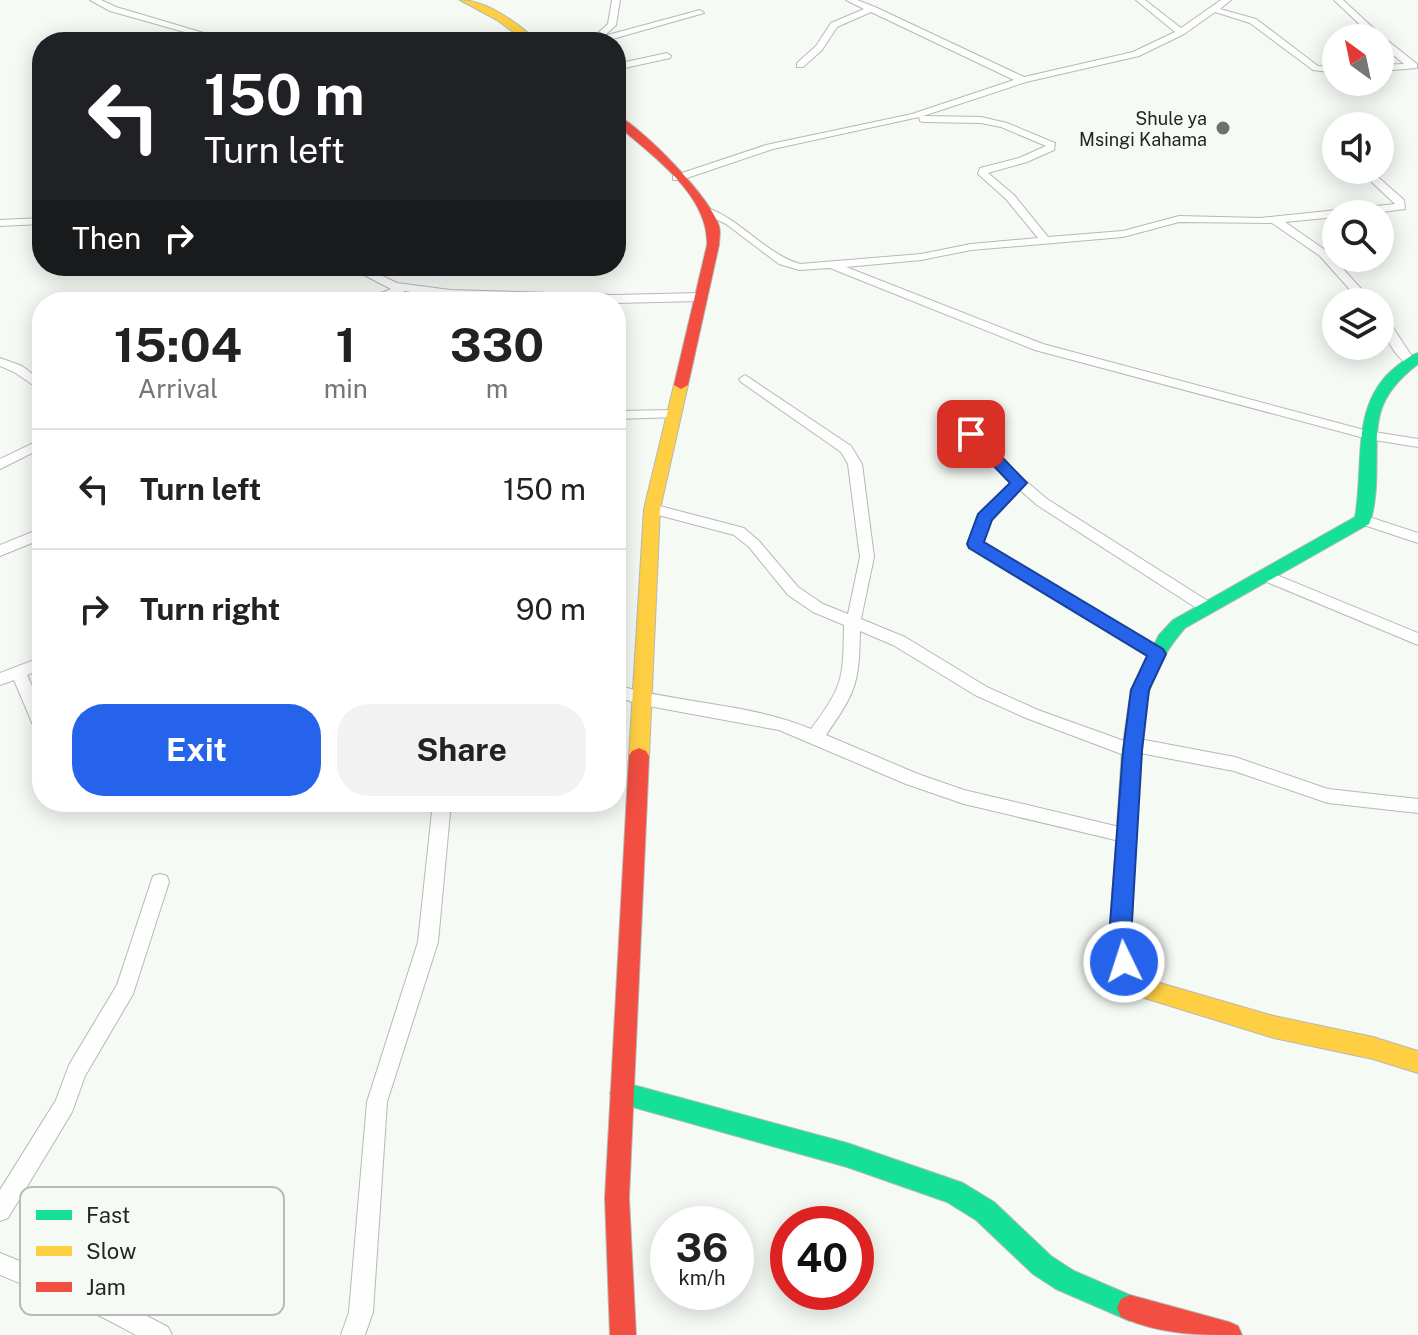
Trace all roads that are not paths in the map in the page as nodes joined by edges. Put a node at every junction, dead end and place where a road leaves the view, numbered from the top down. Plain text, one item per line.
1 (94, 0) edge
2 (465, 0) edge
3 (616, 0) edge
4 (850, 0) edge
5 (1140, 0) edge
6 (1227, 0) edge
7 (1338, 0) edge
8 (872, 9) junction
9 (1216, 10) junction
10 (700, 13) dead end
11 (1364, 24) edge
12 (195, 32) edge
13 (519, 32) edge
14 (607, 32) edge
15 (1181, 32) junction
16 (626, 33) edge
17 (1394, 50) edge
18 (667, 56) dead end
19 (626, 65) edge
20 (800, 65) dead end
21 (1415, 66) edge
22 (1394, 67) edge
23 (1322, 69) edge
24 (1023, 80) junction
25 (914, 116) junction
26 (626, 128) edge
27 (677, 178) junction
28 (1380, 184) edge
29 (1394, 208) edge
30 (705, 210) junction
31 (1322, 216) edge
32 (1275, 220) junction
33 (32, 221) edge
34 (0, 223) edge
35 (1045, 240) junction
36 (829, 263) junction
37 (376, 276) edge
38 (403, 288) junction
39 (1354, 288) edge
40 (392, 292) edge
41 (436, 292) edge
42 (701, 297) junction
43 (626, 299) edge
44 (1394, 334) edge
45 (1414, 359) edge
46 (0, 362) edge
47 (745, 379) dead end
48 (32, 380) edge
49 (674, 414) junction
50 (626, 415) edge
51 (955, 418) dead end
52 (1368, 435) junction
53 (1418, 443) edge
54 (32, 448) edge
55 (0, 465) edge
56 (1019, 483) junction
57 (652, 509) junction
58 (1363, 520) junction
59 (32, 537) edge
60 (1418, 538) edge
61 (0, 551) edge
62 (1267, 576) junction
63 (1206, 607) junction
64 (852, 623) junction
65 (1418, 639) edge
66 (1157, 654) junction
67 (32, 667) edge
68 (18, 672) junction
69 (0, 679) edge
70 (626, 694) edge
71 (643, 699) junction
72 (32, 704) edge
73 (815, 737) junction
74 (1133, 748) junction
75 (1418, 806) edge
76 (441, 812) edge
77 (1128, 836) junction
78 (160, 882) dead end
79 (1418, 1062) edge
80 (622, 1093) junction
81 (0, 1210) edge
82 (0, 1264) edge
83 (20, 1272) edge
84 (122, 1315) edge
85 (160, 1335) edge
86 (353, 1335) edge
87 (623, 1335) edge
88 (1229, 1335) edge

1 - 12 street
2 - 13 main road
3 - 14 street
4 - 8 street
5 - 15 street
6 - 9 street
7 - 11 street
8 - 20 street
8 - 24 street
9 - 15 street
9 - 23 street
10 - 16 street
15 - 24 street
17 - 21 street
18 - 19 street
21 - 22 street
24 - 25 street
25 - 27 street
25 - 35 street
26 - 27 main road
27 - 30 main road
28 - 29 street
30 - 36 street
30 - 42 main road
31 - 32 street
32 - 35 street
32 - 39 street
33 - 34 street
35 - 36 street
36 - 52 street
37 - 38 street
38 - 40 street
38 - 41 street
42 - 43 street
42 - 49 main road
44 - 45 street
45 - 52 main road
46 - 48 street
47 - 64 street
49 - 50 street
49 - 57 main road
51 - 56 street
52 - 53 street
52 - 58 main road
54 - 55 street
56 - 63 street
56 - 66 street
57 - 64 street
57 - 71 main road
58 - 60 street
58 - 62 main road
59 - 61 street
62 - 63 main road
62 - 65 street
63 - 66 main road
64 - 73 street
64 - 74 street
66 - 74 main road
67 - 68 street
68 - 69 street
68 - 72 street
70 - 71 street
71 - 73 street
71 - 80 main road
73 - 77 street
74 - 75 street
74 - 77 main road
76 - 86 street
77 - 79 main road
78 - 81 street
80 - 87 main road
80 - 88 main road
82 - 83 street
84 - 85 street

